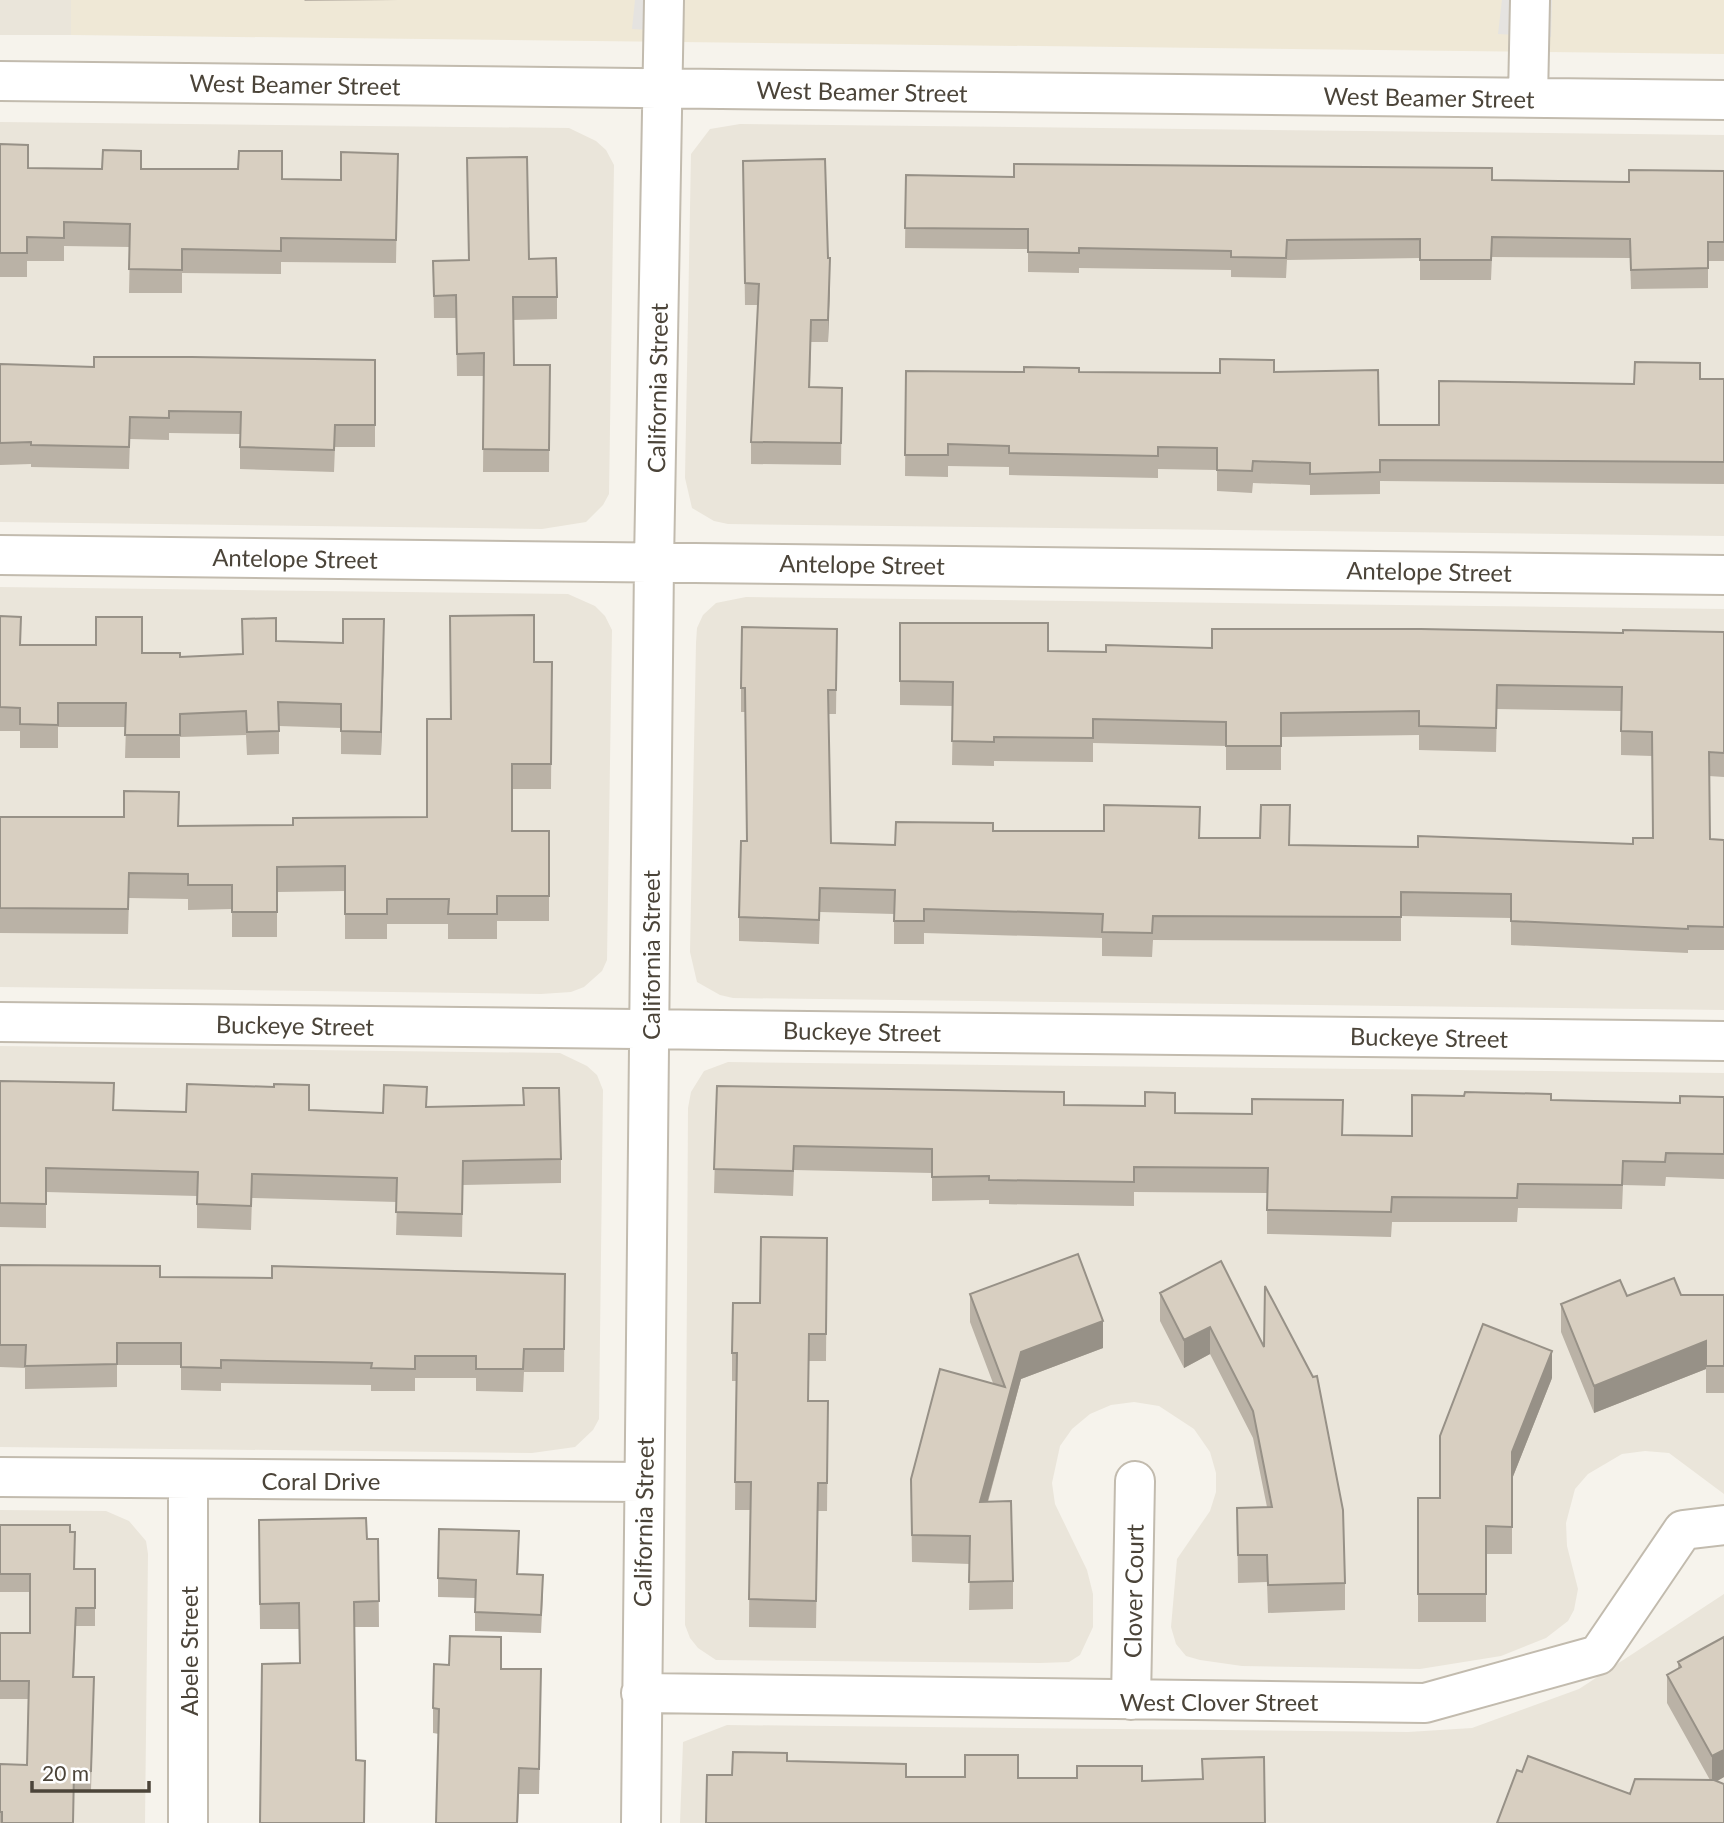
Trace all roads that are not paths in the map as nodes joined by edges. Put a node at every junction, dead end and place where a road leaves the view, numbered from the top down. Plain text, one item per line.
1 (664, 0) edge
2 (1530, 0) edge
3 (0, 81) edge
4 (663, 88) junction
5 (1528, 98) junction
6 (1724, 100) edge
7 (0, 555) edge
8 (654, 563) junction
9 (1724, 575) edge
10 (0, 1022) edge
11 (650, 1029) junction
12 (1724, 1041) edge
13 (0, 1477) edge
14 (188, 1479) junction
15 (1135, 1481) dead end
16 (643, 1482) junction
17 (1724, 1525) edge
18 (641, 1693) junction
19 (1131, 1700) junction
20 (188, 1823) edge
21 (641, 1823) edge

1 - 4 street, California Street
2 - 5 street
3 - 4 street, West Beamer Street
4 - 5 street, West Beamer Street
4 - 8 street, California Street
5 - 6 street, West Beamer Street
7 - 8 street, Antelope Street
8 - 9 street, Antelope Street
8 - 11 street, California Street
10 - 11 street, Buckeye Street
11 - 12 street, Buckeye Street
11 - 16 street, California Street
13 - 14 street, Coral Drive
14 - 16 street, Coral Drive
14 - 20 street, Abele Street
15 - 19 street, Clover Court
16 - 18 street, California Street
17 - 19 street, West Clover Street
18 - 19 street, West Clover Street
18 - 21 street, California Street

